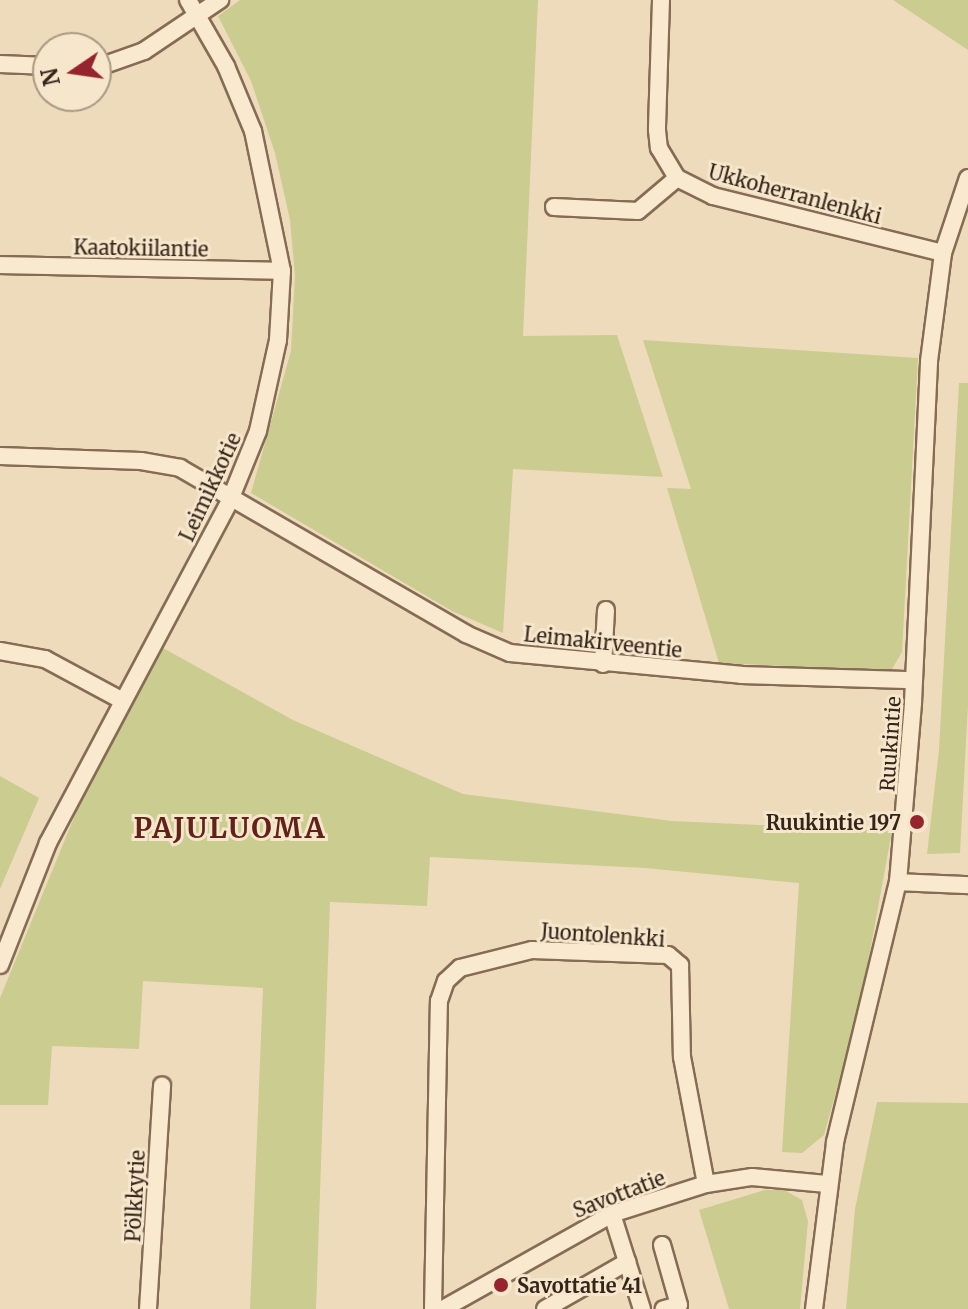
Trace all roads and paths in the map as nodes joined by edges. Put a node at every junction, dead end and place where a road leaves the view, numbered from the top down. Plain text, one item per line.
1 (188, 0) edge
2 (220, 0) edge
3 (661, 0) edge
4 (197, 15) junction
5 (112, 62) edge
6 (0, 64) edge
7 (32, 65) edge
8 (677, 178) junction
9 (968, 178) edge
10 (554, 207) dead end
11 (943, 253) junction
12 (0, 265) edge
13 (282, 271) junction
14 (0, 456) edge
15 (230, 500) junction
16 (606, 610) dead end
17 (0, 651) edge
18 (603, 664) junction
19 (914, 680) junction
20 (121, 700) junction
21 (898, 882) junction
22 (968, 885) edge
23 (0, 965) edge
24 (162, 1085) dead end
25 (706, 1184) junction
26 (827, 1184) junction
27 (612, 1214) junction
28 (662, 1245) dead end
29 (627, 1262) junction
30 (148, 1309) edge
31 (433, 1309) edge
32 (443, 1309) edge
33 (545, 1309) edge
34 (642, 1309) edge
35 (664, 1309) edge
36 (814, 1309) edge

1 - 4 street, Leimikkotie
2 - 4 street
3 - 8 street, Ukkoherranlenkki
4 - 5 street
4 - 13 street, Leimikkotie
6 - 7 street
8 - 10 street
8 - 11 street, Ukkoherranlenkki
9 - 11 street, Ruukintie
11 - 19 street, Ruukintie
12 - 13 street, Kaatokiilantie
13 - 15 street, Leimikkotie
14 - 15 street, Leimakirveentie
15 - 18 street, Leimakirveentie
15 - 20 street, Leimikkotie
16 - 18 street
17 - 20 street
18 - 19 street, Leimakirveentie
19 - 21 street, Ruukintie
20 - 23 street, Leimikkotie
21 - 22 street
21 - 26 street, Ruukintie
24 - 30 street, Pölkkytie
25 - 26 street, Savottatie
25 - 27 street, Savottatie
25 - 31 street, Juontolenkki
26 - 36 street, Ruukintie
27 - 29 street
27 - 32 street, Savottatie
28 - 35 street
29 - 33 street
29 - 34 street

